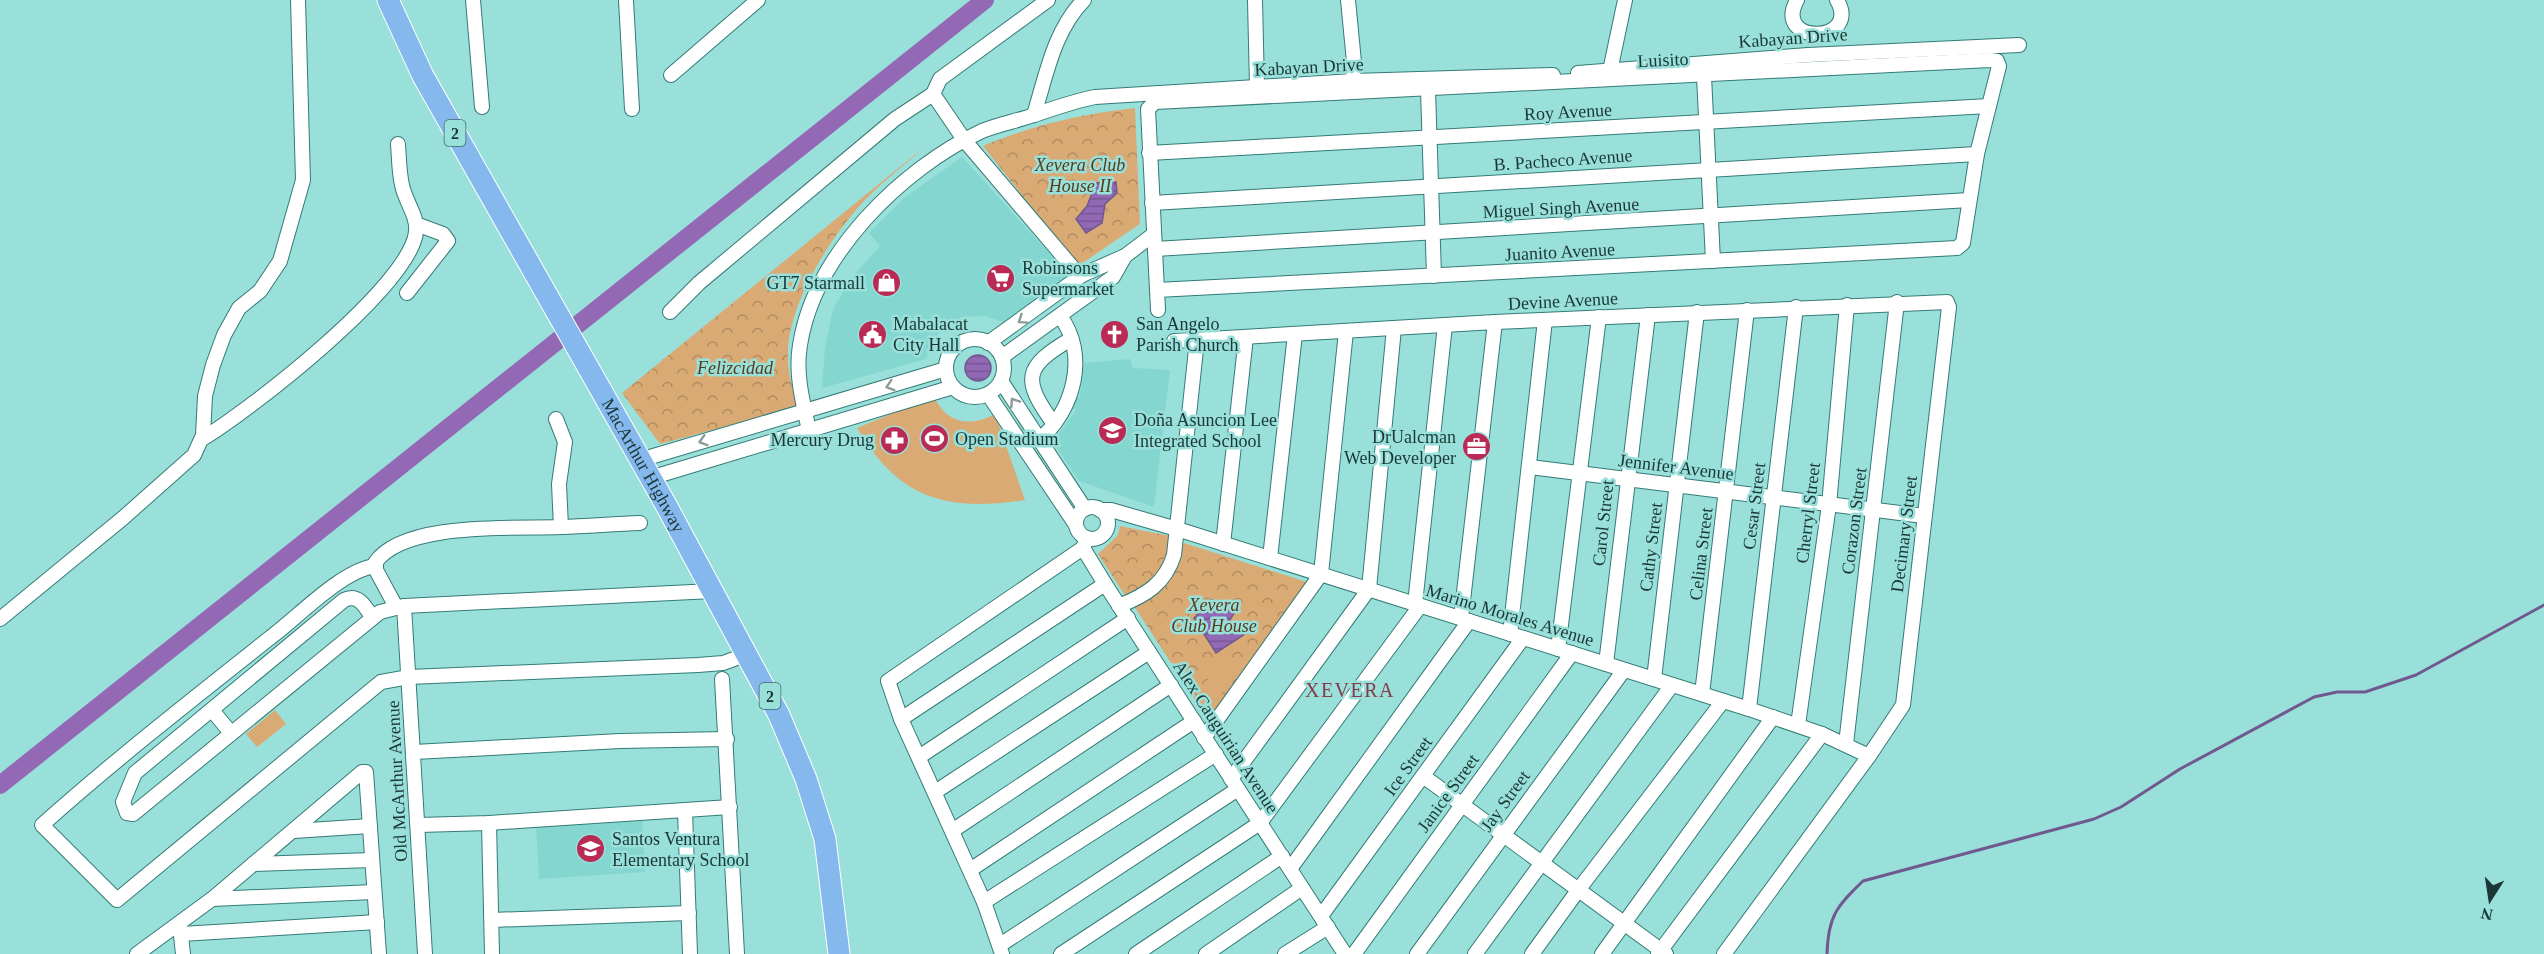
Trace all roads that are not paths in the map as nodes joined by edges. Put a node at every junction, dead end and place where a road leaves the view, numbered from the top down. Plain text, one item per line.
1 (298, 0) edge
2 (388, 0) edge
3 (473, 0) edge
4 (626, 0) edge
5 (758, 0) edge
6 (1048, 0) edge
7 (1084, 0) edge
8 (1255, 0) edge
9 (1348, 0) edge
10 (1625, 0) edge
11 (1797, 0) edge
12 (1837, 0) edge
13 (1811, 35) junction
14 (2019, 45) dead end
15 (1808, 54) junction
16 (1806, 70) junction
17 (1610, 71) junction
18 (671, 75) dead end
19 (1704, 76) junction
20 (1353, 81) junction
21 (1257, 87) junction
22 (1428, 90) junction
23 (933, 94) junction
24 (1989, 106) junction
25 (482, 107) dead end
26 (632, 109) dead end
27 (1034, 115) junction
28 (1707, 123) junction
29 (1429, 137) junction
30 (965, 141) junction
31 (398, 144) dead end
32 (1149, 153) junction
33 (1977, 154) junction
34 (1707, 168) junction
35 (1432, 187) junction
36 (1969, 200) junction
37 (1152, 202) junction
38 (1711, 218) junction
39 (416, 224) junction
40 (1432, 233) junction
41 (1154, 234) junction
42 (1963, 243) joint
43 (1155, 249) junction
44 (1125, 255) junction
45 (1713, 261) junction
46 (1082, 275) junction
47 (1434, 276) junction
48 (1157, 290) junction
49 (407, 293) dead end
50 (1897, 302) junction
51 (1847, 305) junction
52 (1796, 307) junction
53 (1949, 307) joint
54 (1158, 310) dead end
55 (1747, 310) junction
56 (670, 312) dead end
57 (1697, 312) junction
58 (1060, 315) junction
59 (1648, 315) junction
60 (1599, 317) junction
61 (1545, 320) junction
62 (1495, 322) junction
63 (1445, 325) junction
64 (1394, 328) junction
65 (1346, 331) junction
66 (1295, 334) junction
67 (1245, 337) junction
68 (1071, 339) junction
69 (1197, 339) junction
70 (1174, 341) dead end
71 (988, 343) junction
72 (1002, 357) junction
73 (946, 369) junction
74 (1001, 381) junction
75 (953, 387) junction
76 (988, 394) junction
77 (805, 412) junction
78 (556, 419) dead end
79 (1054, 424) junction
80 (809, 430) junction
81 (202, 439) junction
82 (1039, 440) junction
83 (1530, 467) junction
84 (645, 469) junction
85 (1580, 473) junction
86 (1626, 479) junction
87 (1677, 485) junction
88 (1726, 492) junction
89 (1773, 498) junction
90 (1829, 505) junction
91 (1085, 509) junction
92 (1100, 510) junction
93 (1874, 510) junction
94 (1924, 516) junction
95 (1137, 517) junction
96 (640, 523) dead end
97 (1076, 525) junction
98 (561, 527) junction
99 (1177, 529) junction
100 (1104, 534) junction
101 (1085, 543) junction
102 (1223, 544) junction
103 (1270, 558) junction
104 (376, 566) junction
105 (1321, 574) junction
106 (1105, 584) junction
107 (1369, 589) junction
108 (713, 591) junction
109 (1418, 605) junction
110 (400, 606) junction
111 (1119, 606) junction
112 (372, 617) junction
113 (1128, 618) junction
114 (0, 619) edge
115 (1465, 619) junction
116 (1517, 636) junction
117 (1565, 651) junction
118 (1149, 652) junction
119 (748, 654) junction
120 (1606, 664) junction
121 (1624, 670) junction
122 (409, 677) junction
123 (723, 679) dead end
124 (1654, 679) junction
125 (1171, 685) junction
126 (1672, 685) junction
127 (1702, 694) junction
128 (1723, 701) junction
129 (1749, 709) junction
130 (212, 710) junction
131 (1773, 717) junction
132 (902, 718) junction
133 (1194, 721) junction
134 (1798, 725) junction
135 (231, 734) junction
136 (1822, 734) junction
137 (1204, 738) junction
138 (727, 739) junction
139 (1846, 744) junction
140 (414, 752) junction
141 (1215, 754) junction
142 (1869, 756) junction
143 (919, 757) junction
144 (1423, 776) junction
145 (1235, 784) junction
146 (935, 792) junction
147 (1462, 804) junction
148 (730, 807) junction
149 (686, 811) junction
150 (489, 823) junction
151 (1260, 823) junction
152 (419, 825) junction
153 (370, 826) junction
154 (294, 831) junction
155 (952, 831) junction
156 (1503, 834) junction
157 (1282, 856) junction
158 (372, 860) junction
159 (1542, 862) junction
160 (252, 864) junction
161 (1290, 869) junction
162 (970, 870) junction
163 (1302, 888) junction
164 (1579, 889) junction
165 (374, 892) junction
166 (212, 898) junction
167 (984, 902) junction
168 (689, 913) junction
169 (492, 920) junction
170 (1324, 921) junction
171 (377, 922) junction
172 (1625, 924) junction
173 (180, 928) junction
174 (150, 948) edge
175 (1001, 950) edge
176 (1662, 953) edge
177 (137, 954) edge
178 (183, 954) edge
179 (380, 954) edge
180 (425, 954) edge
181 (492, 954) edge
182 (690, 954) edge
183 (737, 954) edge
184 (839, 954) edge
185 (1061, 954) edge
186 (1136, 954) edge
187 (1206, 954) edge
188 (1285, 954) edge
189 (1345, 954) edge
190 (1354, 954) edge
191 (1417, 954) edge
192 (1475, 954) edge
193 (1533, 954) edge
194 (1602, 954) edge
195 (1724, 954) edge

1 - 81 street
2 - 84 highway, MacArthur Highway / 2
3 - 25 street
4 - 26 street
5 - 18 street
6 - 23 street
7 - 27 street
8 - 21 street
9 - 20 street
10 - 17 street
11 - 13 street
12 - 13 street
13 - 15 street
14 - 15 street, Kabayan Drive
15 - 16 street
15 - 17 street, Kabayan Drive
16 - 19 street, Luisito
16 - 24 street, Luisito
17 - 20 street, Kabayan Drive
19 - 22 street, Luisito
19 - 28 street
20 - 21 street, Kabayan Drive
21 - 27 street, Kabayan Drive
22 - 29 street
22 - 32 street, Luisito
23 - 30 street
23 - 56 street
24 - 28 street, Roy Avenue
24 - 33 street, Luisito
27 - 30 street, Kabayan Drive
28 - 29 street, Roy Avenue
28 - 34 street
29 - 32 street, Roy Avenue
29 - 35 street
30 - 46 street
30 - 77 street, Kabayan Drive
31 - 39 street
32 - 37 street
33 - 34 street, B. Pacheco Avenue
33 - 36 street, Luisito
34 - 35 street, B. Pacheco Avenue
34 - 38 street
35 - 37 street, B. Pacheco Avenue
35 - 40 street
36 - 38 street, Miguel Singh Avenue
36 - 42 street, Luisito
37 - 41 street
38 - 40 street, Miguel Singh Avenue
38 - 45 street
39 - 49 street
39 - 81 street
40 - 43 street, Miguel Singh Avenue
40 - 47 street
41 - 43 street
41 - 44 street
42 - 45 street, Juanito Avenue
43 - 48 street
44 - 46 street
44 - 58 street
45 - 47 street, Juanito Avenue
46 -> 71 street
47 - 48 street, Juanito Avenue
48 - 54 street
50 - 51 street, Devine Avenue
50 - 53 street, Devine Avenue
50 - 93 street, Corazon Street
51 - 52 street, Devine Avenue
51 - 90 street, Cherryl Street
52 - 55 street, Devine Avenue
52 - 89 street, Cesar Street
53 - 94 street, Decimary Street
55 - 57 street, Devine Avenue
55 - 88 street, Celina Street
57 - 59 street, Devine Avenue
57 - 87 street, Cathy Street
58 - 68 street
58 - 72 street
59 - 60 street, Devine Avenue
59 - 86 street, Carol Street
60 - 61 street, Devine Avenue
60 - 85 street
61 - 62 street, Devine Avenue
61 - 83 street
62 - 63 street, Devine Avenue
62 - 115 street
63 - 64 street, Devine Avenue
63 - 109 street
64 - 65 street, Devine Avenue
64 - 107 street
65 - 66 street, Devine Avenue
65 - 105 street
66 - 67 street, Devine Avenue
66 - 103 street
67 - 69 street, Devine Avenue
67 - 102 street
68 - 79 street
68 - 79 street
69 - 70 street, Devine Avenue
69 - 99 street
71 - 72 street
71 - 73 street
72 - 74 street
73 - 75 street
73 -> 77 street
74 - 76 street
82 -> 74 street
75 - 76 street
75 - 80 street
76 - 97 street
77 - 80 street, Kabayan Drive
77 -> 84 street
78 - 98 street
79 - 82 street
80 - 84 street
81 - 114 street
82 - 91 street
83 - 85 street, Jennifer Avenue
83 - 116 street
84 - 108 highway, MacArthur Highway / 2
85 - 86 street, Jennifer Avenue
85 - 117 street
86 - 87 street, Jennifer Avenue
86 - 120 street, Carol Street
87 - 88 street, Jennifer Avenue
87 - 124 street, Cathy Street
88 - 89 street, Jennifer Avenue
88 - 127 street, Celina Street
89 - 90 street, Jennifer Avenue
89 - 129 street, Cesar Street
90 - 93 street, Jennifer Avenue
90 - 134 street, Cherryl Street
91 - 92 street
91 - 97 street
92 - 95 street, Marino Morales Avenue
92 - 100 street
93 - 94 street, Jennifer Avenue
93 - 139 street, Corazon Street
94 - 142 street, Decimary Street
95 - 99 street, Marino Morales Avenue
95 - 100 street
96 - 98 street
97 - 101 street
98 - 104 street
99 - 102 street, Marino Morales Avenue
99 - 111 street
100 - 101 street
101 - 106 street, Alex Cauguirian Avenue
101 - 132 street
102 - 103 street, Marino Morales Avenue
103 - 105 street, Marino Morales Avenue
104 - 110 street
104 - 122 street
105 - 107 street, Marino Morales Avenue
105 - 137 street
106 - 111 street, Alex Cauguirian Avenue
106 - 132 street
107 - 109 street, Marino Morales Avenue
107 - 145 street
108 - 110 street
108 - 119 highway, MacArthur Highway / 2
109 - 115 street, Marino Morales Avenue
109 - 151 street
110 - 112 street
110 - 122 street, Old McArthur Avenue
111 - 113 street, Alex Cauguirian Avenue
112 - 130 street
112 - 135 street
113 - 118 street, Alex Cauguirian Avenue
113 - 143 street
115 - 116 street, Marino Morales Avenue
115 - 161 street
116 - 117 street, Marino Morales Avenue
116 - 144 street, Ice Street
117 - 120 street, Marino Morales Avenue
117 - 147 street, Janice Street
118 - 125 street, Alex Cauguirian Avenue
118 - 146 street
119 - 122 street
119 - 184 highway, MacArthur Highway / 2
120 - 121 street, Marino Morales Avenue
121 - 124 street, Marino Morales Avenue
121 - 156 street, Jay Street
122 - 140 street, Old McArthur Avenue
123 - 138 street
124 - 126 street, Marino Morales Avenue
125 - 133 street, Alex Cauguirian Avenue
125 - 155 street
126 - 127 street, Marino Morales Avenue
126 - 159 street
127 - 128 street, Marino Morales Avenue
128 - 129 street, Marino Morales Avenue
128 - 164 street
129 - 131 street, Marino Morales Avenue
130 - 135 street
130 - 135 street
131 - 134 street, Marino Morales Avenue
131 - 172 street
132 - 143 street
133 - 137 street, Alex Cauguirian Avenue
133 - 162 street
134 - 136 street, Marino Morales Avenue
136 - 139 street, Marino Morales Avenue
136 - 176 street
137 - 141 street, Alex Cauguirian Avenue
138 - 140 street
138 - 148 street
139 - 142 street, Marino Morales Avenue
140 - 152 street, Old McArthur Avenue
141 - 145 street, Alex Cauguirian Avenue
141 - 167 street
142 - 195 street, Decimary Street
143 - 146 street
144 - 147 street
144 - 170 street, Ice Street
145 - 151 street, Alex Cauguirian Avenue
145 - 175 street
146 - 155 street
147 - 156 street
147 - 190 street, Janice Street
148 - 149 street
148 - 183 street
149 - 150 street
149 - 168 street
150 - 152 street
150 - 169 street
151 - 157 street, Alex Cauguirian Avenue
151 - 185 street
152 - 180 street, Old McArthur Avenue
153 - 154 street
153 - 154 street
153 - 158 street
154 - 160 street
155 - 162 street
156 - 159 street
156 - 191 street, Jay Street
157 - 161 street, Alex Cauguirian Avenue
157 - 186 street
158 - 160 street
158 - 165 street
159 - 164 street
159 - 192 street
160 - 166 street
161 - 163 street, Alex Cauguirian Avenue
162 - 167 street
163 - 170 street, Alex Cauguirian Avenue
163 - 187 street
164 - 172 street
164 - 193 street
165 - 166 street
165 - 171 street
166 - 173 street
167 - 175 street
168 - 169 street
168 - 182 street
169 - 181 street
170 - 188 street
170 - 189 street, Alex Cauguirian Avenue
171 - 173 street
171 - 179 street
172 - 176 street
172 - 194 street
173 - 174 street
173 - 178 street
174 - 177 street

